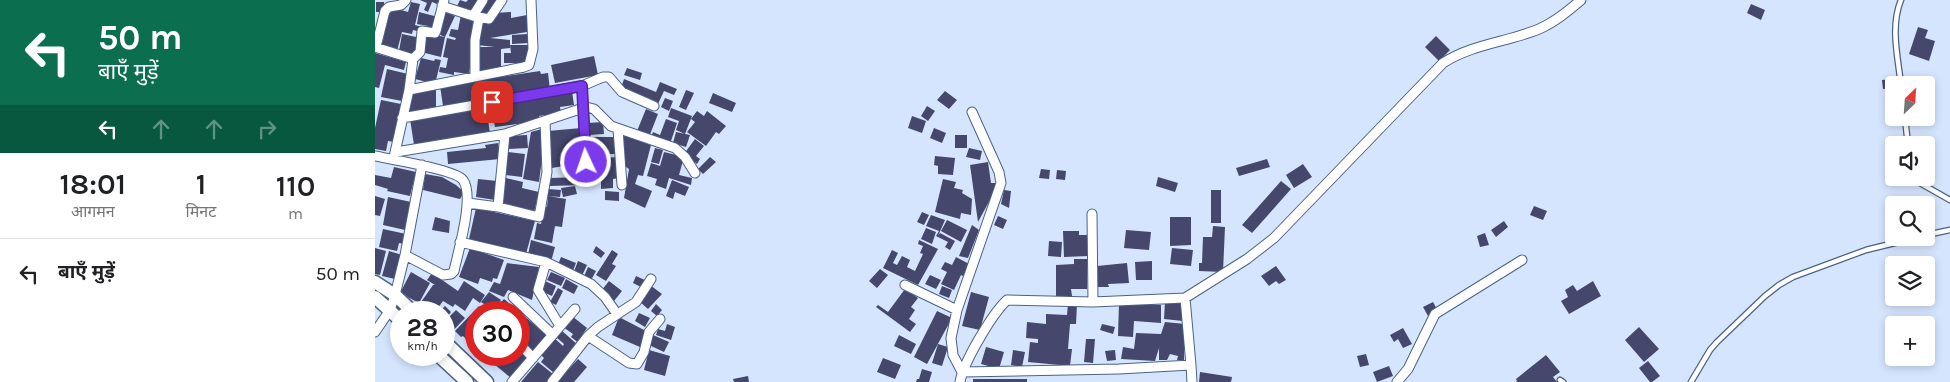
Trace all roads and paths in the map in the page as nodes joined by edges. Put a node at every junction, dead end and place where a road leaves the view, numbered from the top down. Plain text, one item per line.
1 (406, 0) edge
2 (483, 0) edge
3 (502, 0) edge
4 (531, 0) edge
5 (1581, 0) edge
6 (1901, 0) edge
7 (443, 3) edge
8 (476, 17) junction
9 (376, 47) edge
10 (413, 59) junction
11 (1900, 76) edge
12 (475, 77) junction
13 (582, 86) junction
14 (409, 90) junction
15 (654, 106) dead end
16 (583, 108) junction
17 (972, 112) dead end
18 (402, 118) junction
19 (545, 122) junction
20 (618, 129) junction
21 (505, 134) junction
22 (375, 156) edge
23 (395, 156) junction
24 (422, 165) junction
25 (695, 173) dead end
26 (587, 180) dead end
27 (622, 186) dead end
28 (1925, 186) edge
29 (1950, 200) edge
30 (468, 203) junction
31 (498, 207) junction
32 (1092, 214) dead end
33 (1950, 230) edge
34 (1935, 233) edge
35 (460, 242) junction
36 (1885, 245) edge
37 (405, 255) junction
38 (1521, 260) dead end
39 (546, 262) junction
40 (651, 279) dead end
41 (375, 282) edge
42 (905, 284) dead end
43 (395, 295) junction
44 (375, 297) edge
45 (513, 297) dead end
46 (1185, 298) junction
47 (393, 301) edge
48 (401, 301) edge
49 (1093, 302) junction
50 (575, 309) dead end
51 (390, 310) joint
52 (957, 310) junction
53 (617, 314) junction
54 (661, 319) dead end
55 (560, 326) junction
56 (375, 332) edge
57 (553, 335) junction
58 (588, 336) junction
59 (455, 351) edge
60 (530, 355) edge
61 (533, 358) junction
62 (1191, 364) junction
63 (450, 366) edge
64 (962, 372) junction
65 (467, 382) edge
66 (487, 382) edge
67 (512, 382) edge
68 (552, 382) edge
69 (960, 382) edge
70 (1192, 382) edge
71 (1397, 382) edge
72 (1691, 382) edge

1 - 9 street
2 - 8 street
3 - 8 street
4 - 12 street
5 - 46 street
6 - 11 lane
7 - 8 street
7 - 10 street
8 - 12 street
9 - 10 street
10 - 14 street
12 - 14 street
13 - 15 street
13 - 16 street
13 - 18 street
14 - 18 street
16 - 19 street
16 - 20 street
16 - 26 street
17 - 52 street
18 - 23 street
19 - 21 street
19 - 31 street
20 - 25 street
20 - 27 street
21 - 23 street
21 - 31 street
22 - 23 street
23 - 24 street
24 - 30 street
24 - 37 street
28 - 29 lane
30 - 31 street
30 - 35 street
32 - 49 street
33 - 34 lane
35 - 37 street
35 - 39 street
36 - 72 lane
37 - 43 street
38 - 71 street
39 - 53 street
39 - 55 street
40 - 53 street
41 - 43 street
42 - 52 street
43 - 47 street
43 - 48 street
44 - 51 street
45 - 57 street
46 - 49 street
46 - 62 street
49 - 64 street
50 - 55 street
51 - 56 street
52 - 64 street
53 - 58 street
54 - 58 street
55 - 57 street
57 - 61 street
58 - 68 street
59 - 66 street
60 - 61 street
61 - 67 street
62 - 64 street
62 - 70 street
63 - 65 street
64 - 69 street

